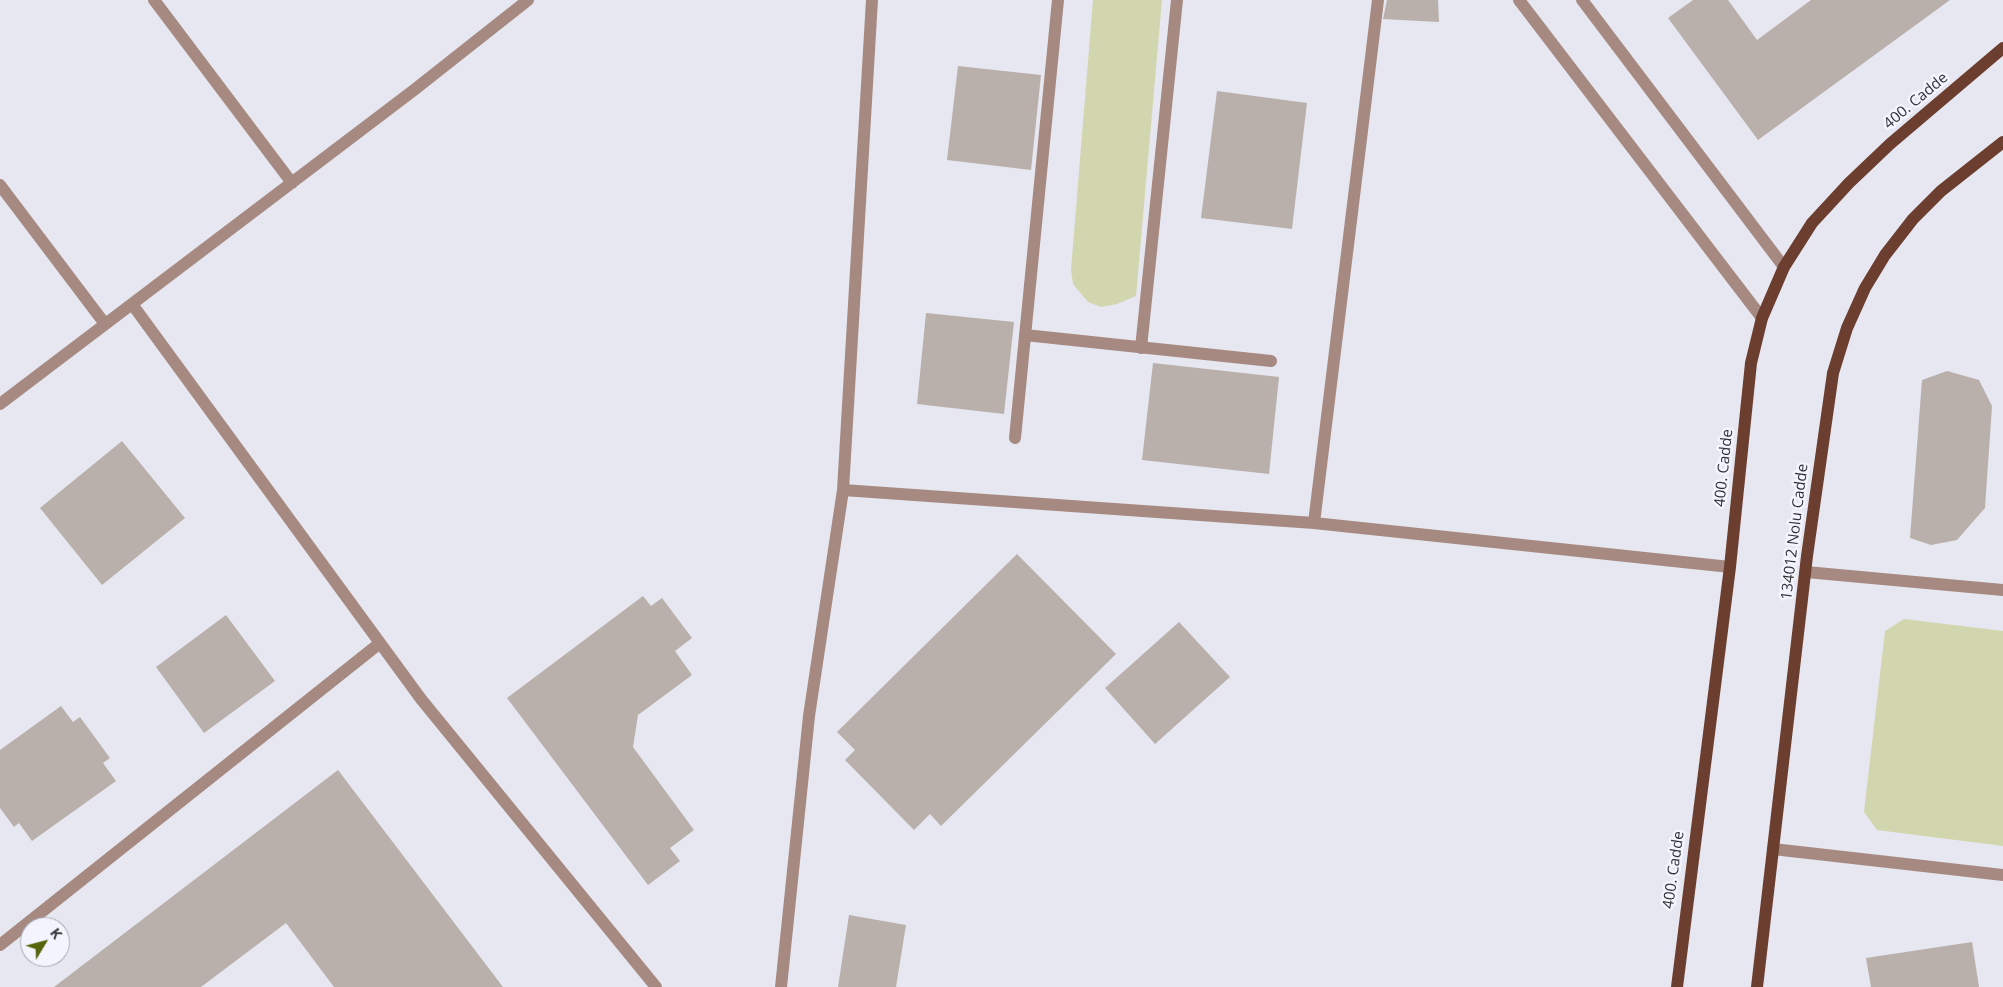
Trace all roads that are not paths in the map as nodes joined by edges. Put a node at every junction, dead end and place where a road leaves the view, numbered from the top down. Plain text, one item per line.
1 (154, 0) edge
2 (528, 0) edge
3 (872, 0) edge
4 (1058, 0) edge
5 (1178, 0) edge
6 (1378, 0) edge
7 (1519, 0) edge
8 (1582, 0) edge
9 (2003, 48) edge
10 (2003, 142) edge
11 (292, 183) junction
12 (0, 185) edge
13 (1784, 267) junction
14 (132, 304) junction
15 (1762, 318) junction
16 (105, 324) junction
17 (1024, 336) junction
18 (1141, 348) junction
19 (1271, 361) dead end
20 (0, 404) edge
21 (1014, 438) dead end
22 (844, 490) junction
23 (1314, 523) junction
24 (1730, 566) junction
25 (1806, 572) junction
26 (2003, 590) edge
27 (380, 643) junction
28 (1773, 849) junction
29 (2003, 875) edge
30 (0, 945) edge
31 (656, 987) edge
32 (781, 987) edge
33 (1676, 987) edge
34 (1757, 987) edge

1 - 11 street
2 - 11 street
3 - 22 street
4 - 17 street
5 - 18 street
6 - 23 street
7 - 15 street
8 - 13 street
9 - 13 main road, 400. Cadde
10 - 25 main road, 134012 Nolu Cadde
11 - 14 street
12 - 16 street
13 - 15 main road, 400. Cadde
14 - 16 street
14 - 27 street
15 - 24 main road, 400. Cadde
16 - 20 street
17 - 18 street
17 - 21 street
18 - 19 street
22 - 23 street
22 - 32 street
23 - 24 street
24 - 33 main road, 400. Cadde
25 - 26 street
25 - 28 main road, 134012 Nolu Cadde
27 - 30 street
27 - 31 street
28 - 29 street
28 - 34 main road, 134012 Nolu Cadde

